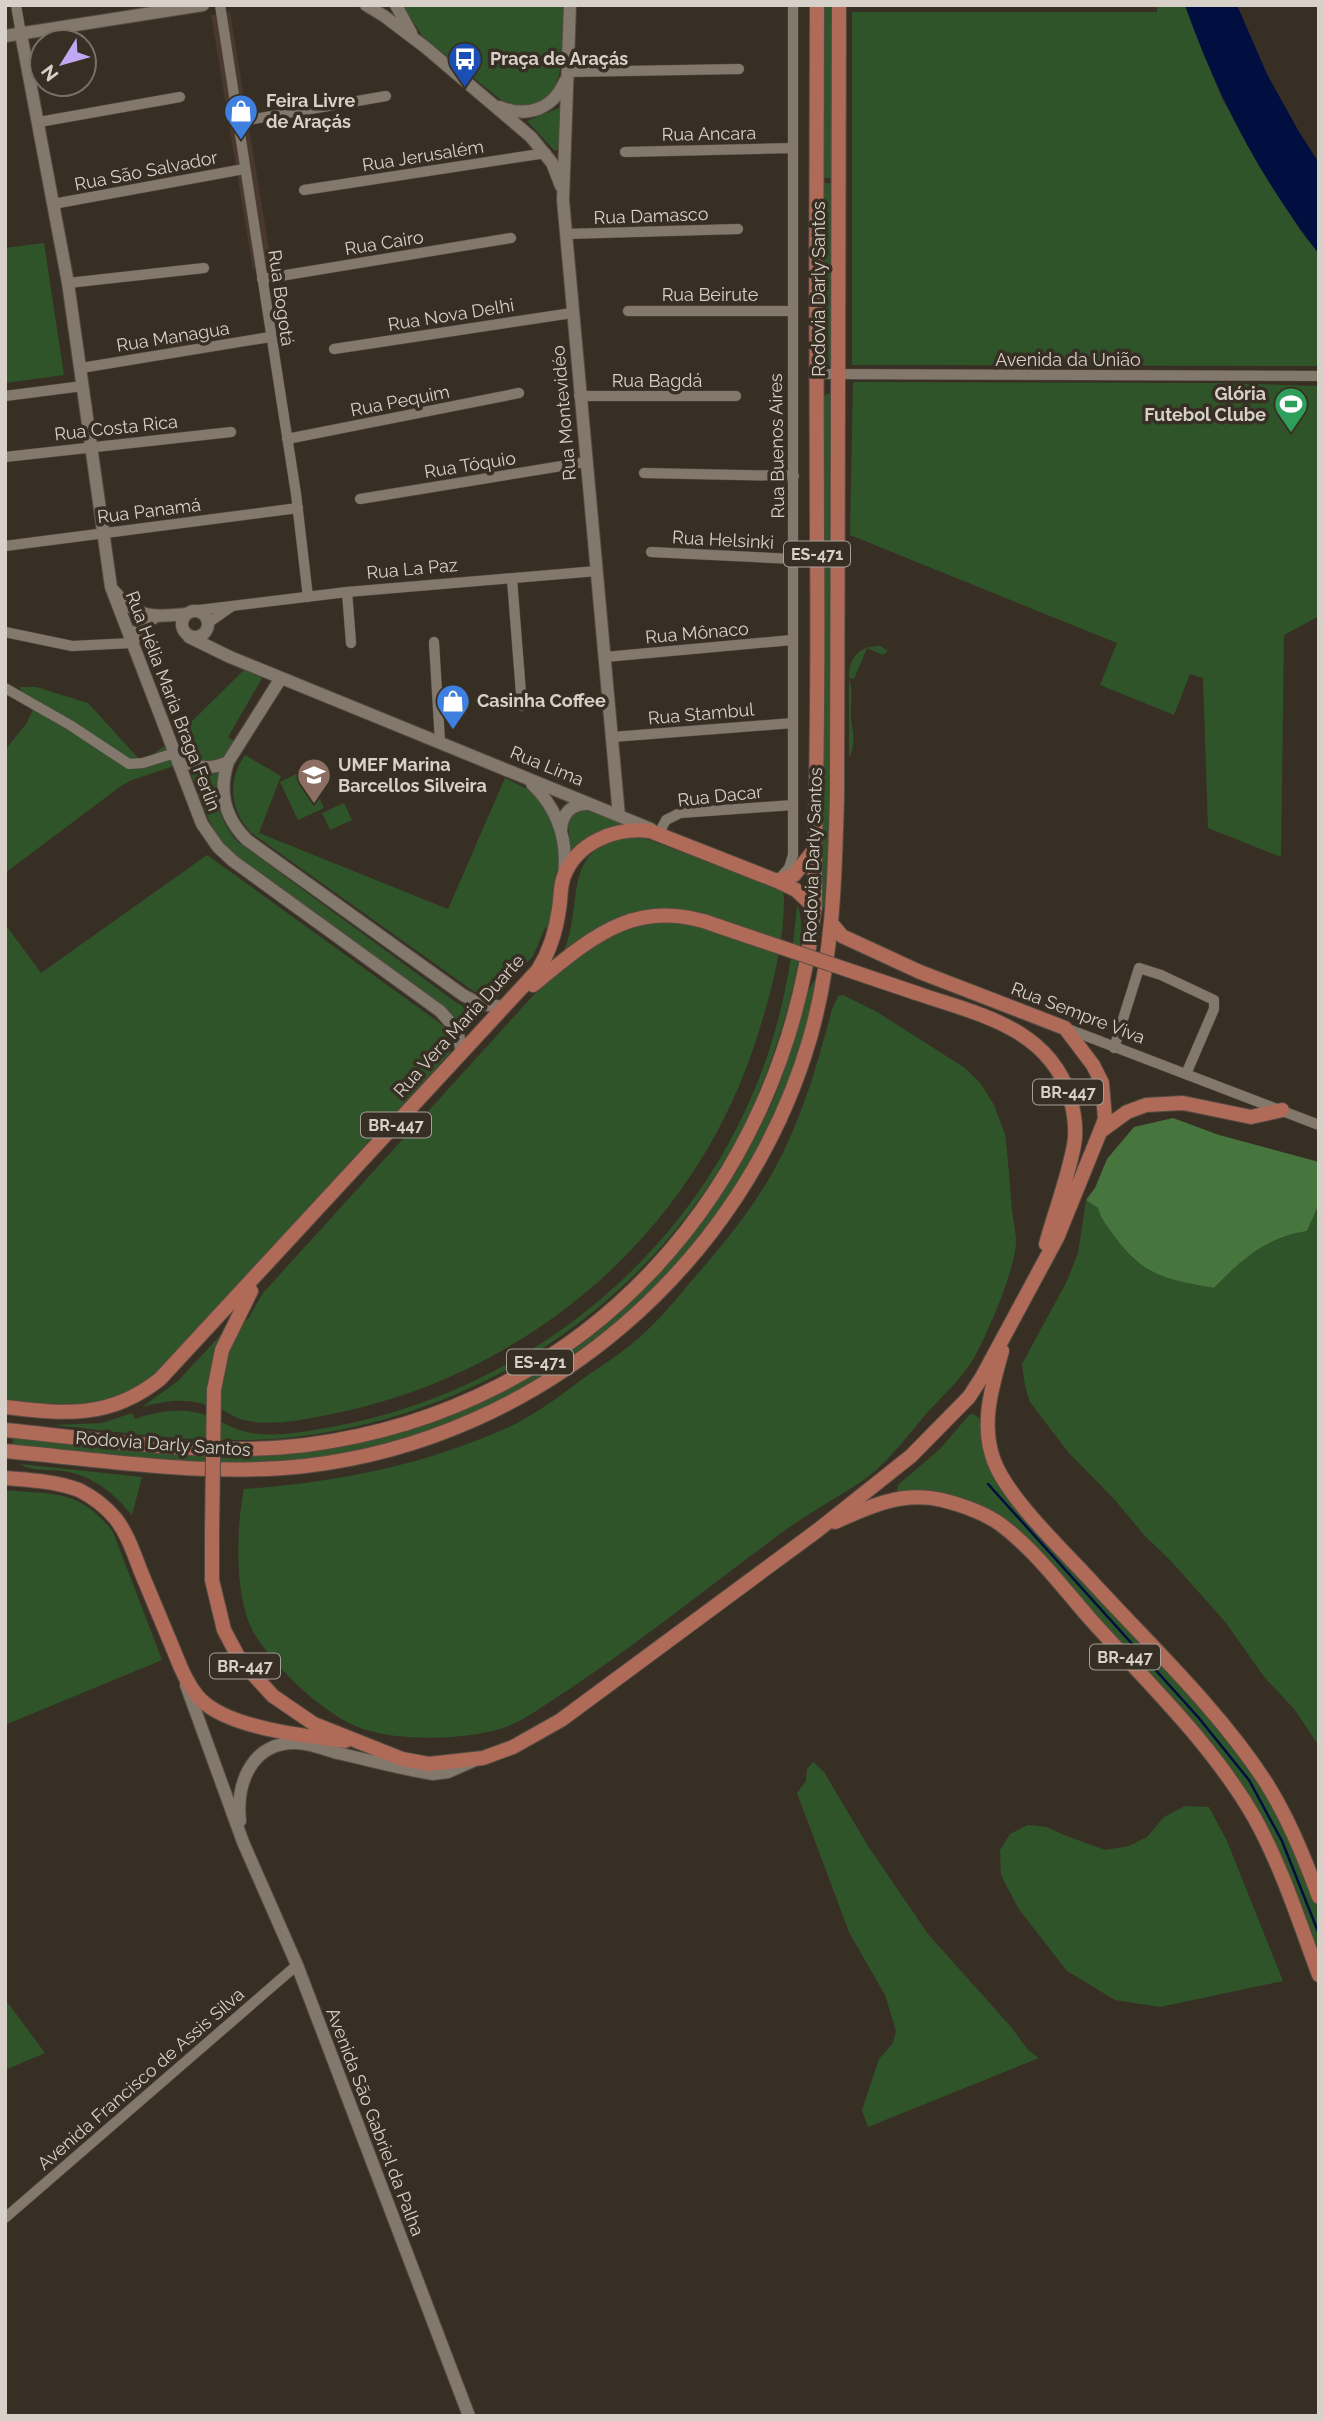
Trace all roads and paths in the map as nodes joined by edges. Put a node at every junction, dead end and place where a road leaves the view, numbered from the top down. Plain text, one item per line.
1 (16, 5) edge
2 (203, 5) edge
3 (220, 5) edge
4 (366, 5) edge
5 (396, 5) edge
6 (570, 5) edge
7 (793, 5) edge
8 (817, 5) edge
9 (839, 5) edge
10 (186, 6) edge
11 (21, 34) junction
12 (5, 36) edge
13 (425, 47) junction
14 (738, 69) dead end
15 (568, 72) junction
16 (386, 96) dead end
17 (180, 97) dead end
18 (491, 101) junction
19 (39, 122) junction
20 (237, 122) junction
21 (793, 148) junction
22 (625, 152) dead end
23 (546, 153) junction
24 (244, 169) junction
25 (304, 190) dead end
26 (563, 200) junction
27 (53, 204) junction
28 (738, 229) dead end
29 (566, 234) junction
30 (511, 238) dead end
31 (204, 268) dead end
32 (262, 279) junction
33 (68, 283) junction
34 (628, 311) dead end
35 (792, 311) junction
36 (572, 313) junction
37 (270, 337) junction
38 (334, 349) dead end
39 (81, 368) junction
40 (817, 374) junction
41 (838, 375) junction
42 (1319, 376) edge
43 (83, 386) junction
44 (519, 393) dead end
45 (5, 396) edge
46 (579, 396) junction
47 (736, 396) dead end
48 (231, 432) dead end
49 (286, 439) junction
50 (91, 446) junction
51 (5, 457) edge
52 (586, 462) junction
53 (644, 472) dead end
54 (794, 476) junction
55 (360, 499) dead end
56 (298, 508) junction
57 (103, 532) junction
58 (5, 546) edge
59 (651, 552) dead end
60 (793, 559) junction
61 (597, 571) junction
62 (512, 579) junction
63 (111, 587) junction
64 (347, 592) junction
65 (308, 597) junction
66 (231, 607) junction
67 (189, 612) junction
68 (156, 616) junction
69 (208, 625) junction
70 (5, 632) edge
71 (186, 633) junction
72 (792, 640) junction
73 (434, 642) dead end
74 (132, 643) junction
75 (351, 643) dead end
76 (230, 657) junction
77 (605, 657) junction
78 (281, 678) junction
79 (5, 688) edge
80 (522, 706) dead end
81 (793, 723) junction
82 (612, 737) junction
83 (440, 742) junction
84 (175, 753) junction
85 (228, 762) junction
86 (526, 780) junction
87 (590, 804) junction
88 (793, 805) junction
89 (619, 816) junction
90 (561, 831) junction
91 (659, 833) junction
92 (814, 849) junction
93 (564, 877) junction
94 (774, 880) junction
95 (815, 908) junction
96 (832, 924) junction
97 (504, 1007) junction
98 (1065, 1028) junction
99 (1114, 1048) junction
100 (463, 1052) junction
101 (1186, 1074) junction
102 (1282, 1110) junction
103 (1319, 1125) edge
104 (1100, 1132) junction
105 (288, 1242) junction
106 (1038, 1276) junction
107 (1007, 1333) junction
108 (5, 1407) edge
109 (5, 1430) edge
110 (5, 1451) edge
111 (5, 1478) edge
112 (818, 1530) junction
113 (176, 1657) junction
114 (361, 1744) junction
115 (480, 1758) junction
116 (243, 1842) junction
117 (1319, 1897) edge
118 (297, 1965) junction
119 (1319, 1975) edge
120 (5, 2218) edge
121 (469, 2416) edge

1 - 11 street
2 - 10 street
3 - 20 street, Rua Bogotá
4 - 13 street
5 - 13 street
6 - 15 street, Rua Montevidéo
7 - 21 street, Rua Buenos Aires
8 - 40 main road, Rodovia Darly Santos / ES-471
9 - 41 main road, Rodovia Darly Santos / ES-471
10 - 11 street
11 - 12 street
11 - 19 street, Rua Hélia Maria Braga Ferlin
13 - 18 street
14 - 15 street
15 - 18 street
15 - 26 street, Rua Montevidéo
16 - 20 street
17 - 19 street
18 - 23 street
19 - 27 street, Rua Hélia Maria Braga Ferlin
20 - 24 street, Rua Bogotá
21 - 22 street, Rua Ancara
21 - 35 street, Rua Buenos Aires
23 - 25 street, Rua Jerusalém
23 - 26 street
24 - 27 street, Rua São Salvador
24 - 32 street, Rua Bogotá
26 - 29 street, Rua Montevidéo
27 - 33 street, Rua Hélia Maria Braga Ferlin
28 - 29 street, Rua Damasco
29 - 36 street, Rua Montevidéo
30 - 32 street, Rua Cairo
31 - 33 street
32 - 37 street, Rua Bogotá
33 - 39 street, Rua Hélia Maria Braga Ferlin
34 - 35 street, Rua Beirute
35 - 54 street, Rua Buenos Aires
36 - 38 street, Rua Nova Delhi
36 - 46 street, Rua Montevidéo
37 - 39 street, Rua Managua
37 - 49 street, Rua Bogotá
39 - 43 street, Rua Hélia Maria Braga Ferlin
40 - 41 street, Avenida da União
40 - 92 main road, Rodovia Darly Santos / ES-471
41 - 42 street, Avenida da União
41 - 96 main road, Rodovia Darly Santos / ES-471
43 - 45 street
43 - 50 street, Rua Hélia Maria Braga Ferlin
44 - 49 street, Rua Pequim
46 - 47 street, Rua Bagdá
46 - 52 street, Rua Montevidéo
48 - 50 street, Rua Costa Rica
49 - 56 street, Rua Bogotá
50 - 51 street, Rua Costa Rica
50 - 57 street, Rua Hélia Maria Braga Ferlin
52 - 55 street, Rua Tóquio
52 - 61 street, Rua Montevidéo
53 - 54 street
54 - 60 street, Rua Buenos Aires
56 - 57 street, Rua Panamá
56 - 65 street, Rua Bogotá
57 - 58 street, Rua Panamá
57 - 63 street, Rua Hélia Maria Braga Ferlin
59 - 60 street, Rua Helsinki
60 - 72 street, Rua Buenos Aires
61 - 62 street, Rua La Paz
61 - 77 street, Rua Montevidéo
62 - 64 street, Rua La Paz
62 - 80 street
63 - 68 street, Rua La Paz
63 - 74 street, Rua Hélia Maria Braga Ferlin
64 - 65 street, Rua La Paz
64 - 75 street
65 - 66 street, Rua La Paz
66 - 67 street, Rua La Paz
66 - 69 street, Rua La Paz
67 - 68 street, Rua La Paz
67 - 69 street
67 - 71 street
68 - 71 street, Rua La Paz
68 - 74 street
69 - 71 street
69 - 76 street, Rua Lima
70 - 74 street
71 - 76 street, Rua Lima
72 - 77 street, Rua Mônaco
72 - 81 street, Rua Buenos Aires
73 - 83 street
74 - 84 street, Rua Hélia Maria Braga Ferlin
76 - 78 street, Rua Lima
77 - 82 street, Rua Montevidéo
78 - 83 street, Rua Lima
78 - 85 street
79 - 84 street
81 - 82 street, Rua Stambul
81 - 88 street, Rua Buenos Aires
82 - 89 street, Rua Montevidéo
83 - 86 street, Rua Lima
84 - 85 street
84 - 100 street, Rua Hélia Maria Braga Ferlin
85 - 97 street, Rua Hélia Maria Braga Ferlin
86 - 87 street, Rua Lima
86 - 90 street, Rua Vera Maria Duarte
87 - 89 street, Rua Lima
87 - 90 street
88 - 91 street, Rua Dacar
88 - 94 street, Rua Buenos Aires
89 - 91 street, Rua Lima
90 - 93 street, Rua Vera Maria Duarte
91 - 93 main road, Rua Vera Maria Duarte
91 - 94 main road, Rua Lima
92 - 94 main road
92 - 95 main road, Rodovia Darly Santos / ES-471
93 - 97 main road, Rua Vera Maria Duarte
94 - 95 main road, Rua Lima
95 - 109 main road, Rodovia Darly Santos / ES-471
96 - 98 main road, Rua Sempre Viva
96 - 110 main road, Rodovia Darly Santos / ES-471
97 - 100 main road, Rua Vera Maria Duarte / BR-447
97 - 106 main road, BR-447, bridge
98 - 99 street, Rua Sempre Viva
98 - 104 main road, BR-447
99 - 101 street, Rua Sempre Viva
99 - 101 street
100 - 105 main road, Rua Vera Maria Duarte / BR-447
101 - 102 street, Rua Sempre Viva
102 - 103 street, Rua Sempre Viva
102 - 104 main road
104 - 106 main road, BR-447
105 - 108 main road
105 - 114 main road, BR-447, bridge
106 - 107 main road, BR-447
107 - 112 main road, BR-447
107 - 117 main road, BR-447
111 - 113 main road, BR-447
112 - 115 main road, BR-447
112 - 119 main road, BR-447
113 - 114 main road, BR-447
113 - 116 street, Avenida São Gabriel da Palha
114 - 115 main road, BR-447
115 - 116 street, Avenida São Gabriel da Palha
116 - 118 street, Avenida São Gabriel da Palha
118 - 120 street, Avenida Francisco de Assis Silva
118 - 121 street, Avenida São Gabriel da Palha

